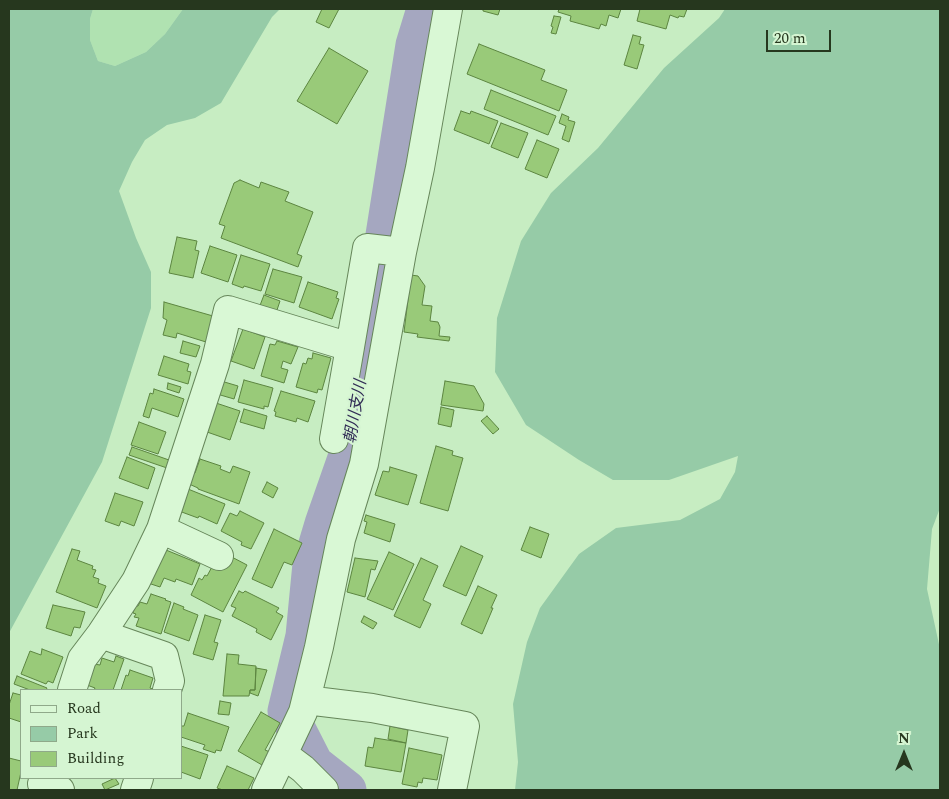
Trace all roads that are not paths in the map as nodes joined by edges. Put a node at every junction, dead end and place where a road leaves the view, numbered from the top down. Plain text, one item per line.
1 (448, 9) edge
2 (401, 252) junction
3 (350, 347) junction
4 (334, 439) dead end
5 (160, 529) junction
6 (219, 556) dead end
7 (101, 634) junction
8 (72, 689) edge
9 (167, 689) edge
10 (304, 706) junction
11 (286, 747) junction
12 (44, 779) edge
13 (60, 790) edge
14 (266, 790) edge
15 (324, 790) edge
16 (452, 790) edge

1 - 2 street
2 - 3 street
2 - 10 street
3 - 4 street
3 - 5 street
5 - 6 street
5 - 7 street
7 - 8 street
7 - 9 street
10 - 11 street
10 - 16 street
11 - 14 street
11 - 15 street
12 - 13 street

